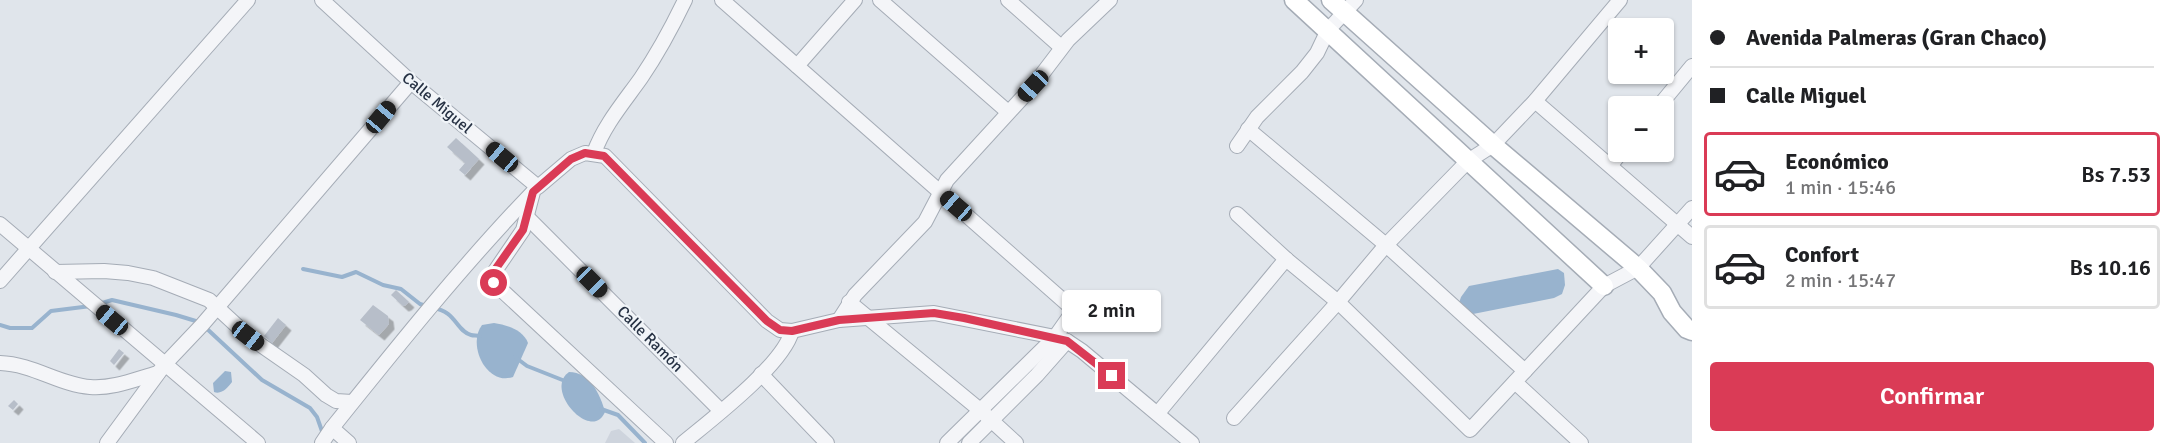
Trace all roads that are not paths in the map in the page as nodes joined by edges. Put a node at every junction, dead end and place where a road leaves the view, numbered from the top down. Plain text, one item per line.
1 (248, 0) edge
2 (322, 0) edge
3 (685, 0) edge
4 (722, 0) edge
5 (855, 0) edge
6 (880, 0) edge
7 (1008, 0) edge
8 (1110, 0) edge
9 (1294, 0) edge
10 (1331, 0) edge
11 (1620, 0) edge
12 (1351, 6) edge
13 (1328, 30) junction
14 (1061, 46) junction
15 (797, 66) junction
16 (1692, 66) edge
17 (411, 82) junction
18 (1667, 96) edge
19 (1534, 101) junction
20 (1008, 112) junction
21 (1248, 129) junction
22 (1493, 145) junction
23 (1237, 146) dead end
24 (594, 153) junction
25 (1468, 161) junction
26 (1614, 162) edge
27 (1611, 165) junction
28 (536, 190) junction
29 (939, 192) junction
30 (1692, 208) edge
31 (1238, 214) dead end
32 (527, 217) junction
33 (0, 224) edge
34 (1678, 225) junction
35 (1692, 237) edge
36 (1386, 245) junction
37 (28, 249) junction
38 (1286, 259) junction
39 (1638, 268) junction
40 (55, 272) junction
41 (0, 282) edge
42 (1604, 286) junction
43 (849, 302) junction
44 (1338, 302) junction
45 (217, 308) junction
46 (869, 318) junction
47 (839, 320) junction
48 (792, 331) junction
49 (1692, 331) edge
50 (1061, 339) junction
51 (0, 363) edge
52 (162, 368) junction
53 (1525, 371) junction
54 (762, 374) junction
55 (1515, 382) junction
56 (352, 402) junction
57 (721, 411) junction
58 (1158, 413) junction
59 (986, 415) junction
60 (1234, 418) dead end
61 (332, 428) junction
62 (107, 443) edge
63 (258, 443) edge
64 (322, 443) edge
65 (349, 443) edge
66 (666, 443) edge
67 (683, 443) edge
68 (828, 443) edge
69 (947, 443) edge
70 (969, 443) edge
71 (1016, 443) edge
72 (1192, 443) edge
73 (1581, 443) edge

1 - 37 street
2 - 17 street, Calle Miguel
3 - 24 street
4 - 15 street
5 - 15 street
6 - 20 street
7 - 14 street
8 - 14 street
9 - 13 street
10 - 12 street
11 - 19 street
12 - 13 street
12 - 22 street
13 - 21 street
13 - 25 street
14 - 20 street
15 - 29 street
16 - 18 street
17 - 28 street, Calle Miguel
17 - 45 street
19 - 22 street
19 - 27 street
20 - 29 street
21 - 23 street
21 - 36 street
22 - 25 street
22 - 39 street
24 - 28 street
24 - 48 street
25 - 36 street
25 - 42 street
26 - 27 street
27 - 34 street
28 - 32 street
28 - 56 street
29 - 43 street
29 - 50 street
30 - 34 street
31 - 38 street
32 - 57 street, Calle Ramón
32 - 66 street
33 - 37 street
34 - 35 street
34 - 39 street
36 - 44 street
36 - 53 street
37 - 40 street
37 - 41 street
38 - 44 street
38 - 58 street
39 - 42 street
39 - 49 street
40 - 45 street
40 - 52 street
42 - 53 street
43 - 46 street
43 - 47 street
44 - 55 street
44 - 60 street
45 - 52 street
45 - 56 street
46 - 47 street
46 - 50 street
46 - 59 street
47 - 48 street
48 - 54 street
50 - 58 street
50 - 59 street
51 - 52 street
52 - 62 street
52 - 63 street
53 - 55 street
54 - 57 street
54 - 68 street
55 - 73 street
56 - 61 street
57 - 67 street
58 - 72 street
59 - 69 street
59 - 70 street
59 - 71 street
61 - 64 street
61 - 65 street

